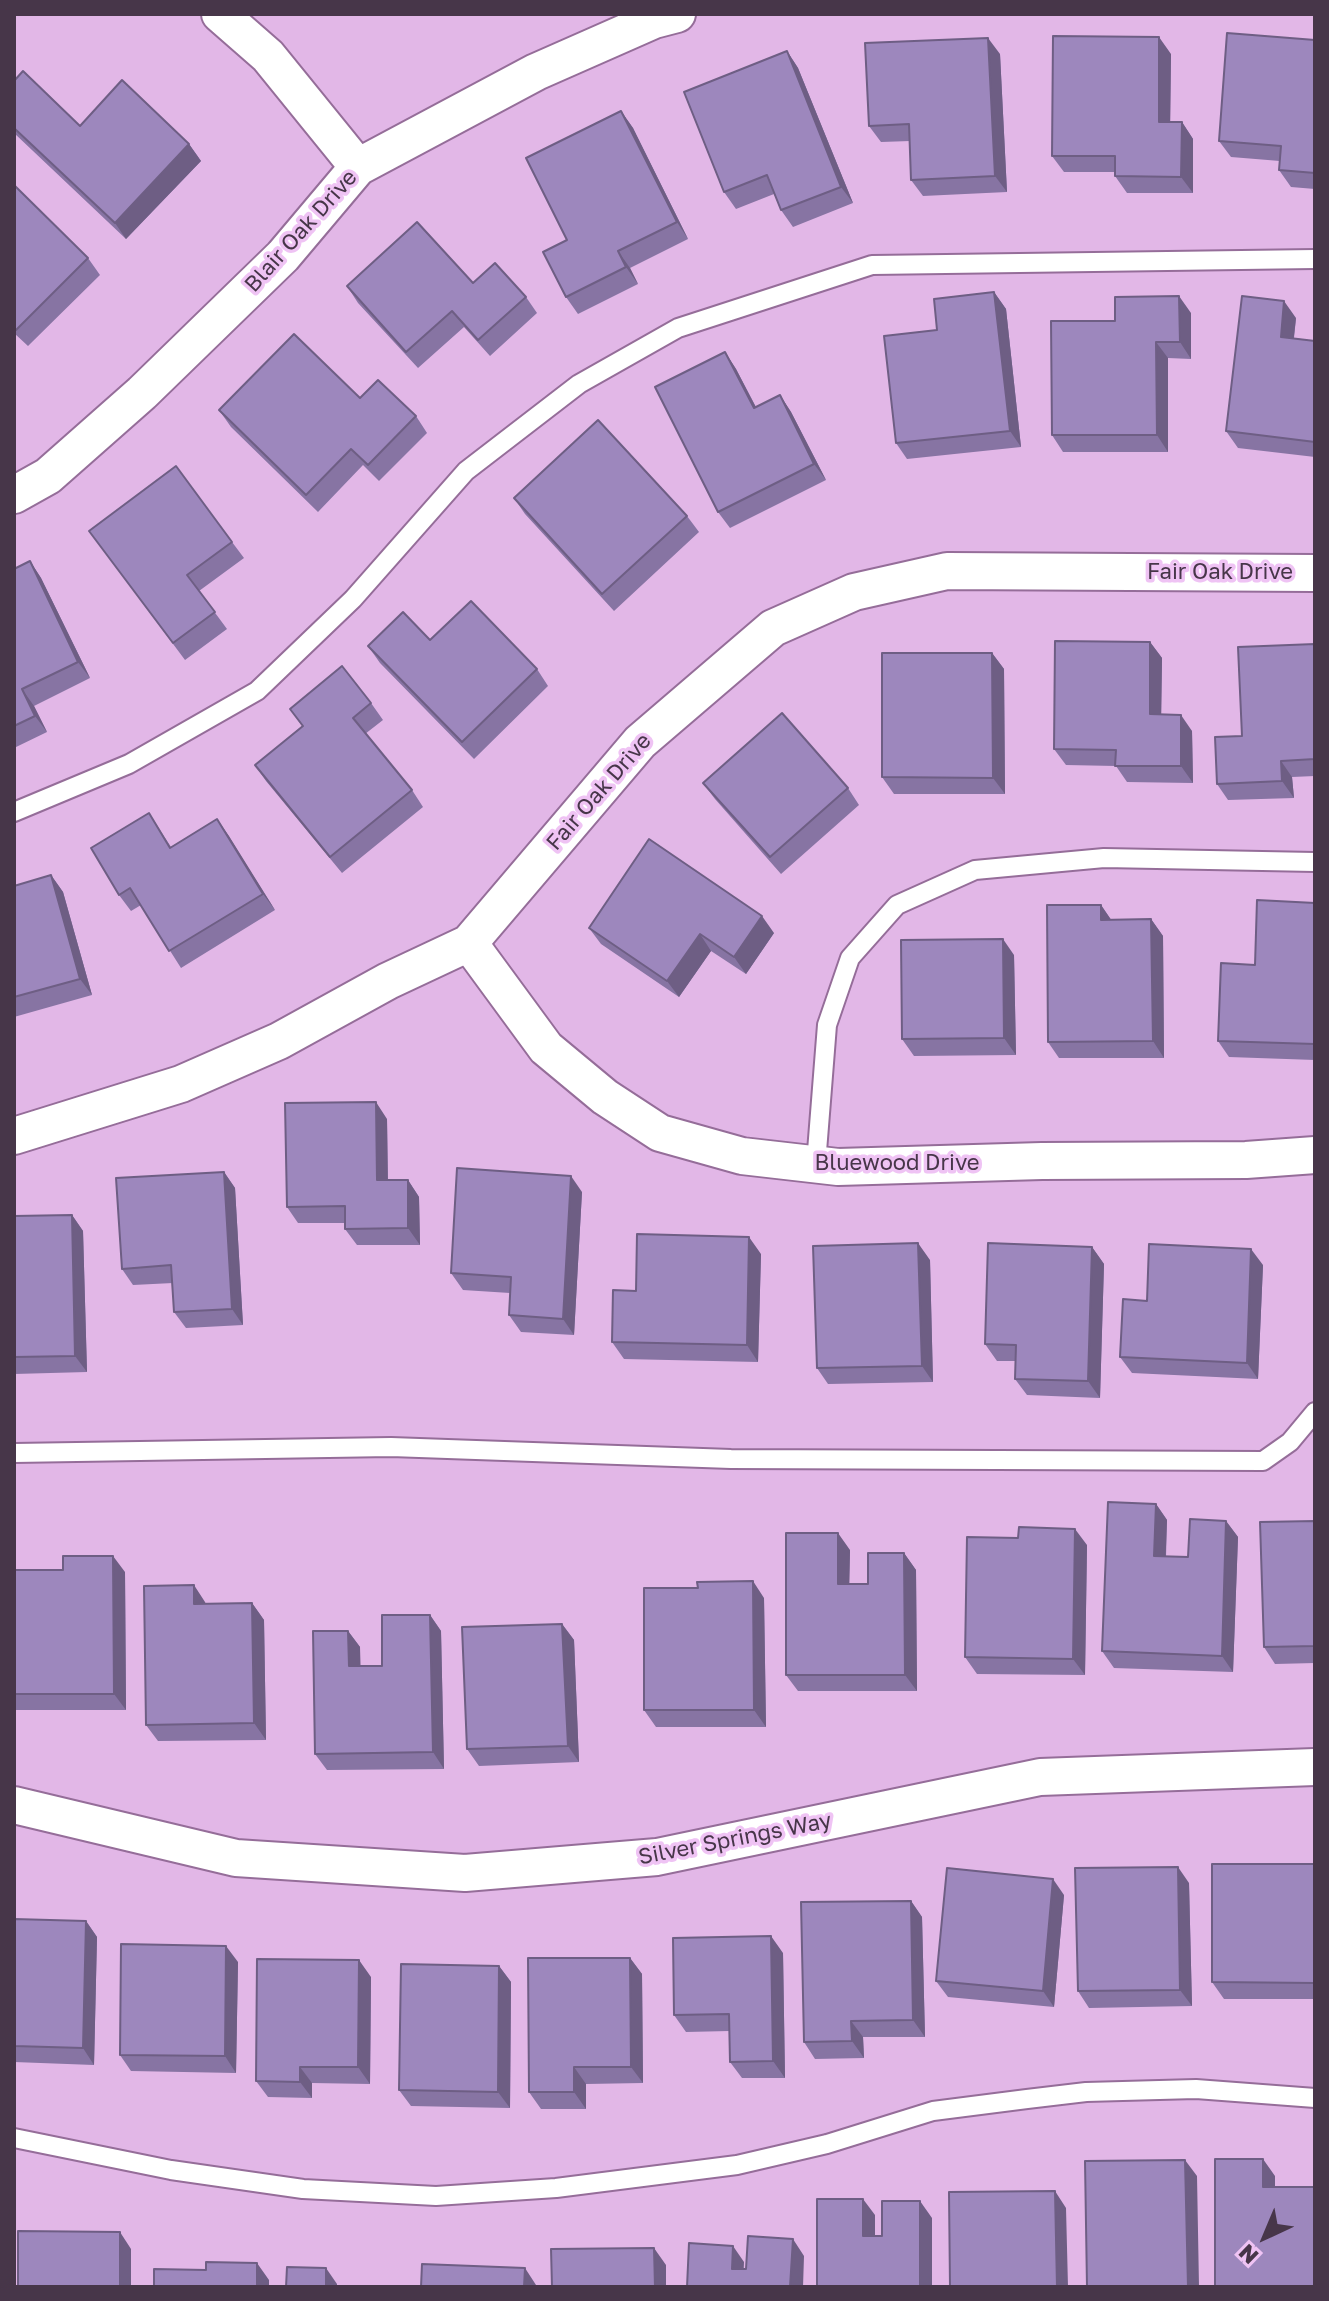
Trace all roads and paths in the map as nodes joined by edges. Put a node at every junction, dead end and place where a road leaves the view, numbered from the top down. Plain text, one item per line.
1 (220, 14) edge
2 (677, 14) edge
3 (358, 167) junction
4 (1315, 259) edge
5 (14, 495) edge
6 (1315, 573) edge
7 (14, 812) edge
8 (1315, 862) edge
9 (469, 943) junction
10 (14, 1136) edge
11 (1315, 1155) edge
12 (816, 1164) junction
13 (1315, 1412) edge
14 (14, 1453) edge
15 (1315, 1767) edge
16 (14, 1805) edge
17 (1315, 2098) edge
18 (14, 2138) edge

1 - 3 street
2 - 3 street, Blair Oak Drive
3 - 5 street, Blair Oak Drive
4 - 7 lane
6 - 9 street, Fair Oak Drive
8 - 12 lane
9 - 10 street, Fair Oak Drive
9 - 12 street, Bluewood Drive
11 - 12 street, Bluewood Drive
13 - 14 lane
15 - 16 street, Silver Springs Way
17 - 18 lane

